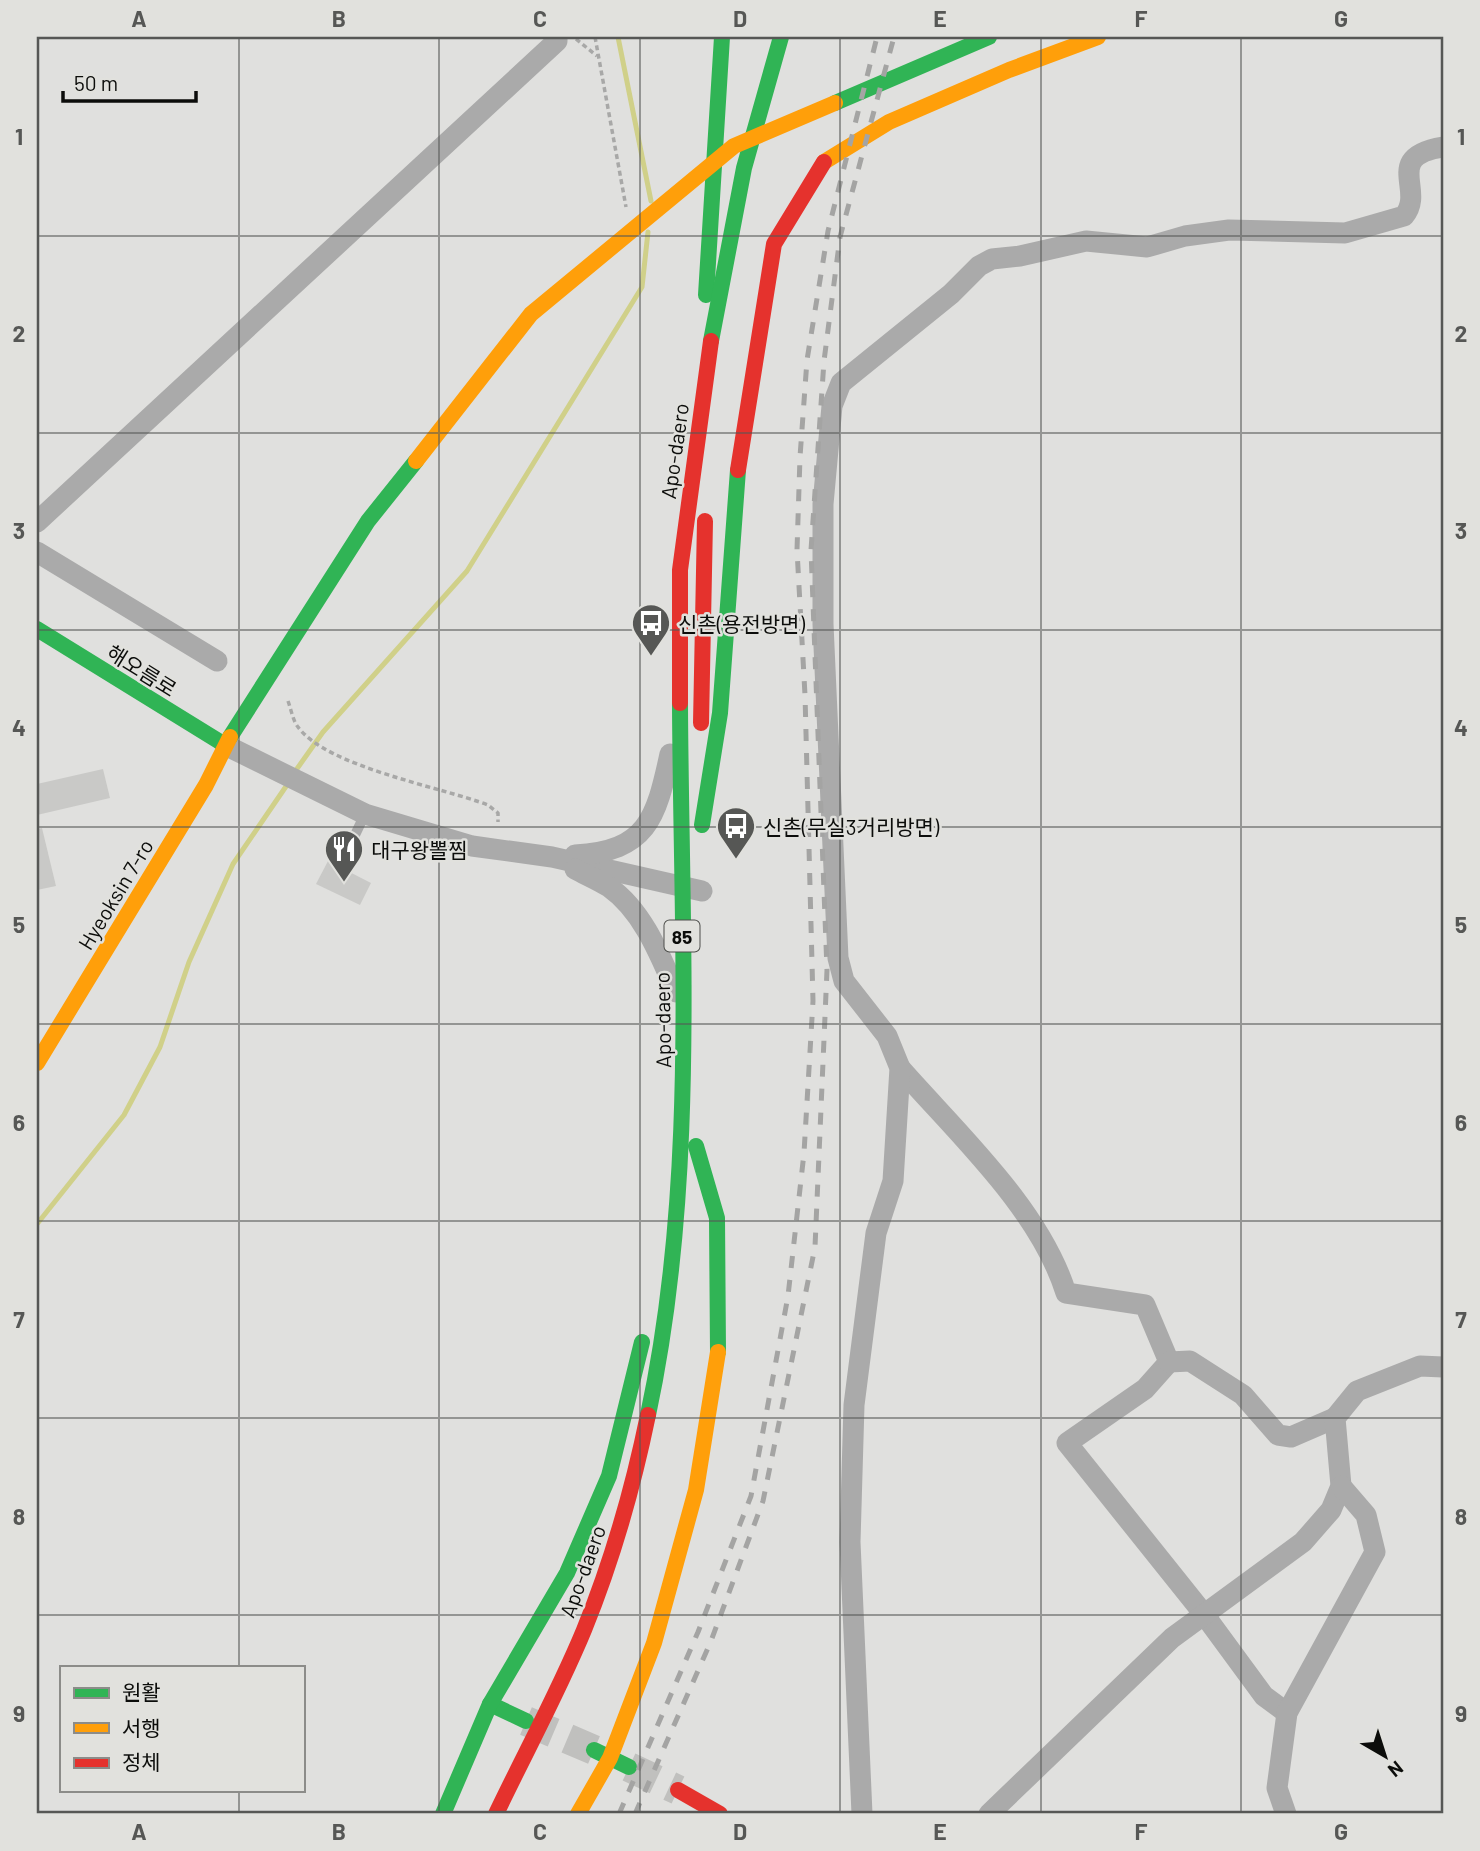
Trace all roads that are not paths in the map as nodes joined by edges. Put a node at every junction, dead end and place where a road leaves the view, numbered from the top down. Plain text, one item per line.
1 (722, 37) edge
2 (781, 37) edge
3 (989, 37) edge
4 (1098, 37) edge
5 (557, 39) edge
6 (784, 102) dead end
7 (1443, 147) edge
8 (770, 150) dead end
9 (746, 246) dead end
10 (737, 296) dead end
11 (689, 486) junction
12 (706, 509) dead end
13 (37, 522) edge
14 (37, 552) edge
15 (37, 629) edge
16 (217, 661) dead end
17 (679, 716) junction
18 (225, 745) junction
19 (365, 814) junction
20 (702, 825) junction
21 (701, 844) dead end
22 (552, 857) junction
23 (342, 862) dead end
24 (697, 888) junction
25 (700, 956) dead end
26 (682, 1011) junction
27 (37, 1063) edge
28 (900, 1068) junction
29 (689, 1147) junction
30 (694, 1197) dead end
31 (1170, 1362) junction
32 (1443, 1367) edge
33 (1335, 1418) junction
34 (1341, 1486) junction
35 (1203, 1614) junction
36 (602, 1631) dead end
37 (490, 1704) junction
38 (1287, 1713) junction
39 (526, 1721) tunnel mouth
40 (558, 1727) dead end
41 (594, 1750) tunnel mouth
42 (610, 1759) junction
43 (629, 1767) tunnel mouth
44 (678, 1790) tunnel mouth
45 (443, 1814) edge
46 (496, 1814) edge
47 (578, 1814) edge
48 (720, 1814) edge
49 (862, 1814) edge
50 (989, 1814) edge
51 (1286, 1814) edge

1 - 11 main road
2 - 11 main road, Apo-daero / 85
3 - 18 main road, Hyeoksin 7-ro
4 - 20 main road
5 - 13 street
6 - 8 main road
7 - 28 street
9 - 10 main road
11 - 17 main road, Apo-daero / 85
12 - 20 main road, Apo-daero
14 - 16 street
15 - 18 main road, 해오름로
17 - 22 street
17 - 24 main road, Apo-daero / 85
18 - 19 street
18 - 27 main road, Hyeoksin 7-ro
19 - 22 street
19 - 23 lane
20 - 21 main road, Apo-daero
22 - 24 street
22 - 26 street
24 - 26 main road, Apo-daero / 85
25 - 29 main road, Apo-daero / 85
26 - 29 main road, Apo-daero / 85
28 - 31 street
28 - 49 street
29 - 30 main road, Apo-daero / 85
29 - 37 main road
29 - 42 main road
29 - 46 main road, Apo-daero / 85
31 - 33 street
31 - 35 street
32 - 33 street
33 - 34 street
34 - 35 street
34 - 38 street
35 - 38 street
35 - 50 street
36 - 40 main road, Apo-daero
37 - 39 main road
37 - 45 main road
38 - 51 street
41 - 42 main road
42 - 43 main road
42 - 47 main road
44 - 48 main road

